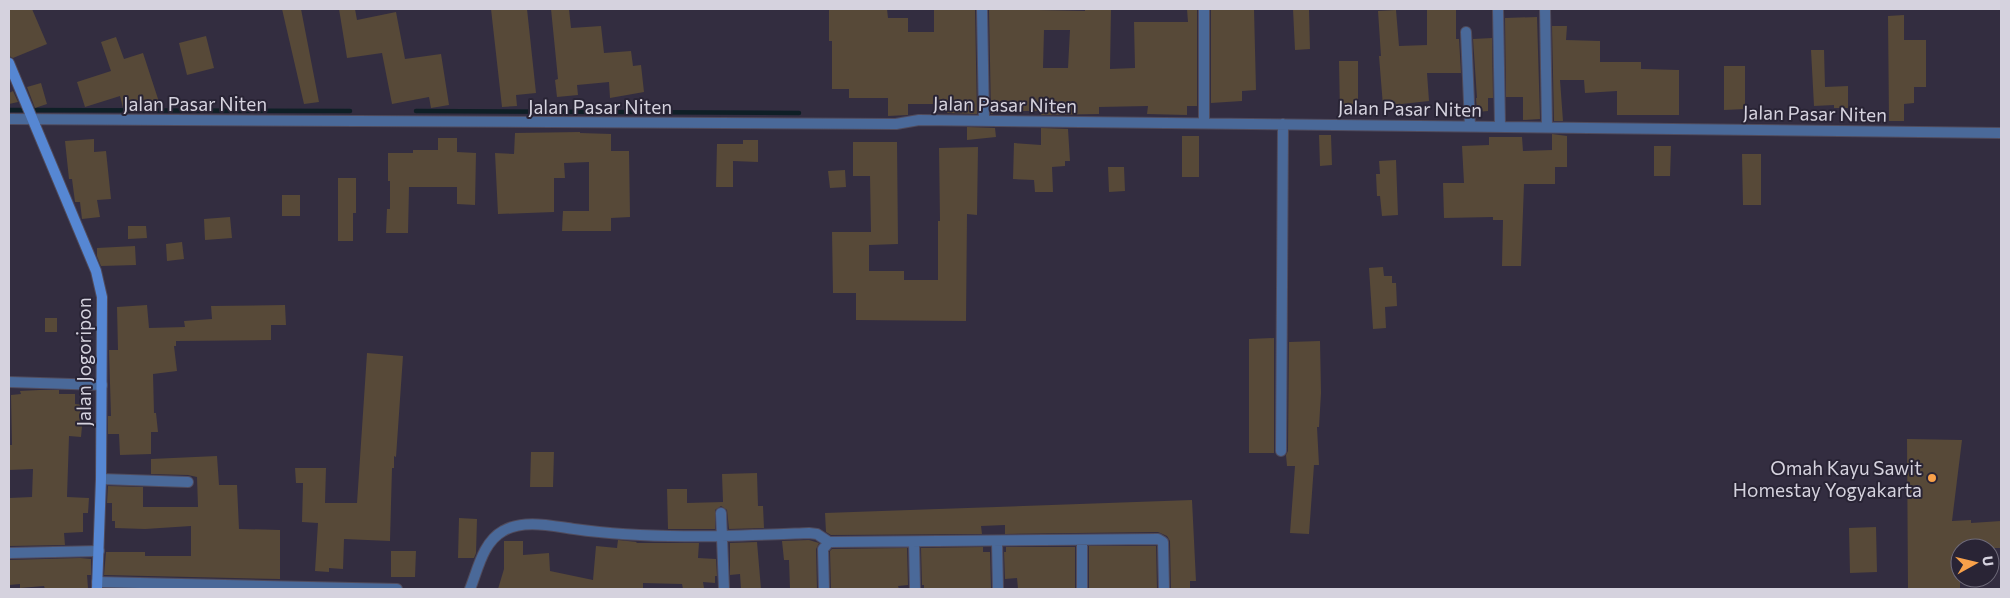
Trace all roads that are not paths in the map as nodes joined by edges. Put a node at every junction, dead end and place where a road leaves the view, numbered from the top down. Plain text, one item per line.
1 (982, 9) edge
2 (1204, 9) edge
3 (1498, 9) edge
4 (1545, 9) edge
5 (1466, 32) dead end
6 (9, 63) edge
7 (31, 117) junction
8 (9, 119) edge
9 (984, 121) junction
10 (1204, 123) junction
11 (1283, 124) junction
12 (1470, 126) junction
13 (1500, 126) junction
14 (1547, 127) junction
15 (2001, 134) edge
16 (9, 382) edge
17 (102, 385) junction
18 (1282, 451) dead end
19 (100, 479) junction
20 (188, 482) dead end
21 (721, 512) dead end
22 (721, 536) junction
23 (1082, 541) junction
24 (830, 542) junction
25 (914, 542) junction
26 (997, 542) junction
27 (99, 551) junction
28 (9, 553) edge
29 (97, 586) edge
30 (398, 589) edge
31 (470, 589) edge
32 (724, 589) edge
33 (824, 589) edge
34 (915, 589) edge
35 (998, 589) edge
36 (1082, 589) edge
37 (1164, 589) edge

1 - 9 street
2 - 10 street
3 - 13 street
4 - 14 street
5 - 12 street
6 - 7 street, Jalan Jogoripon
7 - 8 street, Jalan Pasar Niten
7 - 9 street, Jalan Pasar Niten
7 - 17 street, Jalan Jogoripon
9 - 10 street, Jalan Pasar Niten
10 - 11 street, Jalan Pasar Niten
11 - 12 street, Jalan Pasar Niten
11 - 18 street
12 - 13 street, Jalan Pasar Niten
13 - 14 street, Jalan Pasar Niten
14 - 15 street, Jalan Pasar Niten
16 - 17 street
17 - 19 street, Jalan Jogoripon
19 - 20 street
19 - 27 street, Jalan Jogoripon
21 - 22 street
22 - 24 street
22 - 31 street
22 - 32 street
23 - 26 street
23 - 36 street
23 - 37 street
24 - 25 street
24 - 33 street
25 - 26 street
25 - 34 street
26 - 35 street
27 - 28 street
27 - 29 street, Jalan Jogoripon
29 - 30 street

